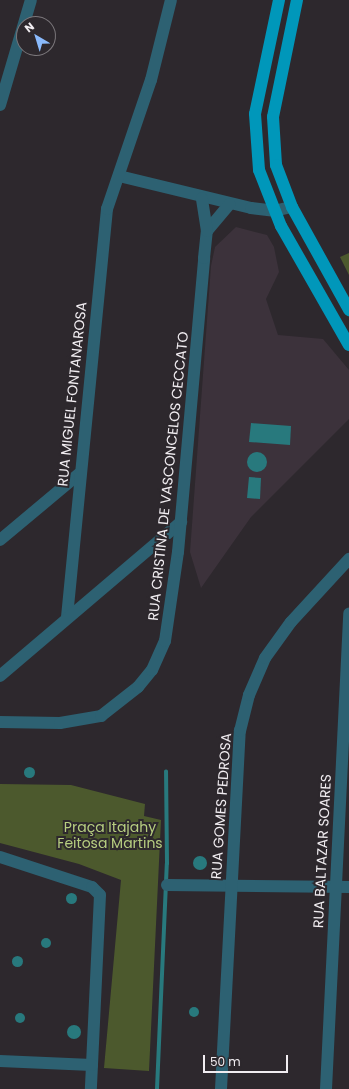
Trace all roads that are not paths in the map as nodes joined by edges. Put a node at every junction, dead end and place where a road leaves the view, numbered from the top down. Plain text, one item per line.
1 (31, 0) edge
2 (171, 0) edge
3 (279, 0) edge
4 (297, 0) edge
5 (0, 105) edge
6 (119, 176) junction
7 (202, 198) junction
8 (230, 204) junction
9 (292, 207) junction
10 (274, 211) junction
11 (207, 231) junction
12 (349, 310) edge
13 (349, 345) edge
14 (79, 474) junction
15 (181, 522) junction
16 (0, 540) edge
17 (349, 559) edge
18 (349, 614) edge
19 (66, 617) junction
20 (0, 676) edge
21 (0, 722) edge
22 (0, 857) edge
23 (167, 885) dead end
24 (231, 885) junction
25 (336, 887) junction
26 (349, 887) edge
27 (0, 1062) edge
28 (92, 1065) junction
29 (91, 1089) edge
30 (221, 1089) edge
31 (326, 1089) edge

1 - 5 street
2 - 6 street, RUA MIGUEL FONTANAROSA
3 - 10 main road
4 - 9 main road
6 - 7 street
6 - 14 street, RUA MIGUEL FONTANAROSA
7 - 8 street
7 - 11 street, RUA CRISTINA DE VASCONCELOS CECCATO
8 - 10 street
8 - 11 street
9 - 10 street
9 - 12 main road
10 - 13 main road
11 - 15 street, RUA CRISTINA DE VASCONCELOS CECCATO
14 - 16 street
14 - 19 street, RUA MIGUEL FONTANAROSA
15 - 19 street
15 - 21 street, RUA CRISTINA DE VASCONCELOS CECCATO
17 - 24 street, RUA GOMES PEDROSA
18 - 25 street, RUA BALTAZAR SOARES
19 - 20 street
22 - 28 street
23 - 24 street
24 - 25 street
24 - 30 street, RUA GOMES PEDROSA
25 - 26 street
25 - 31 street, RUA BALTAZAR SOARES
27 - 28 street
28 - 29 street

